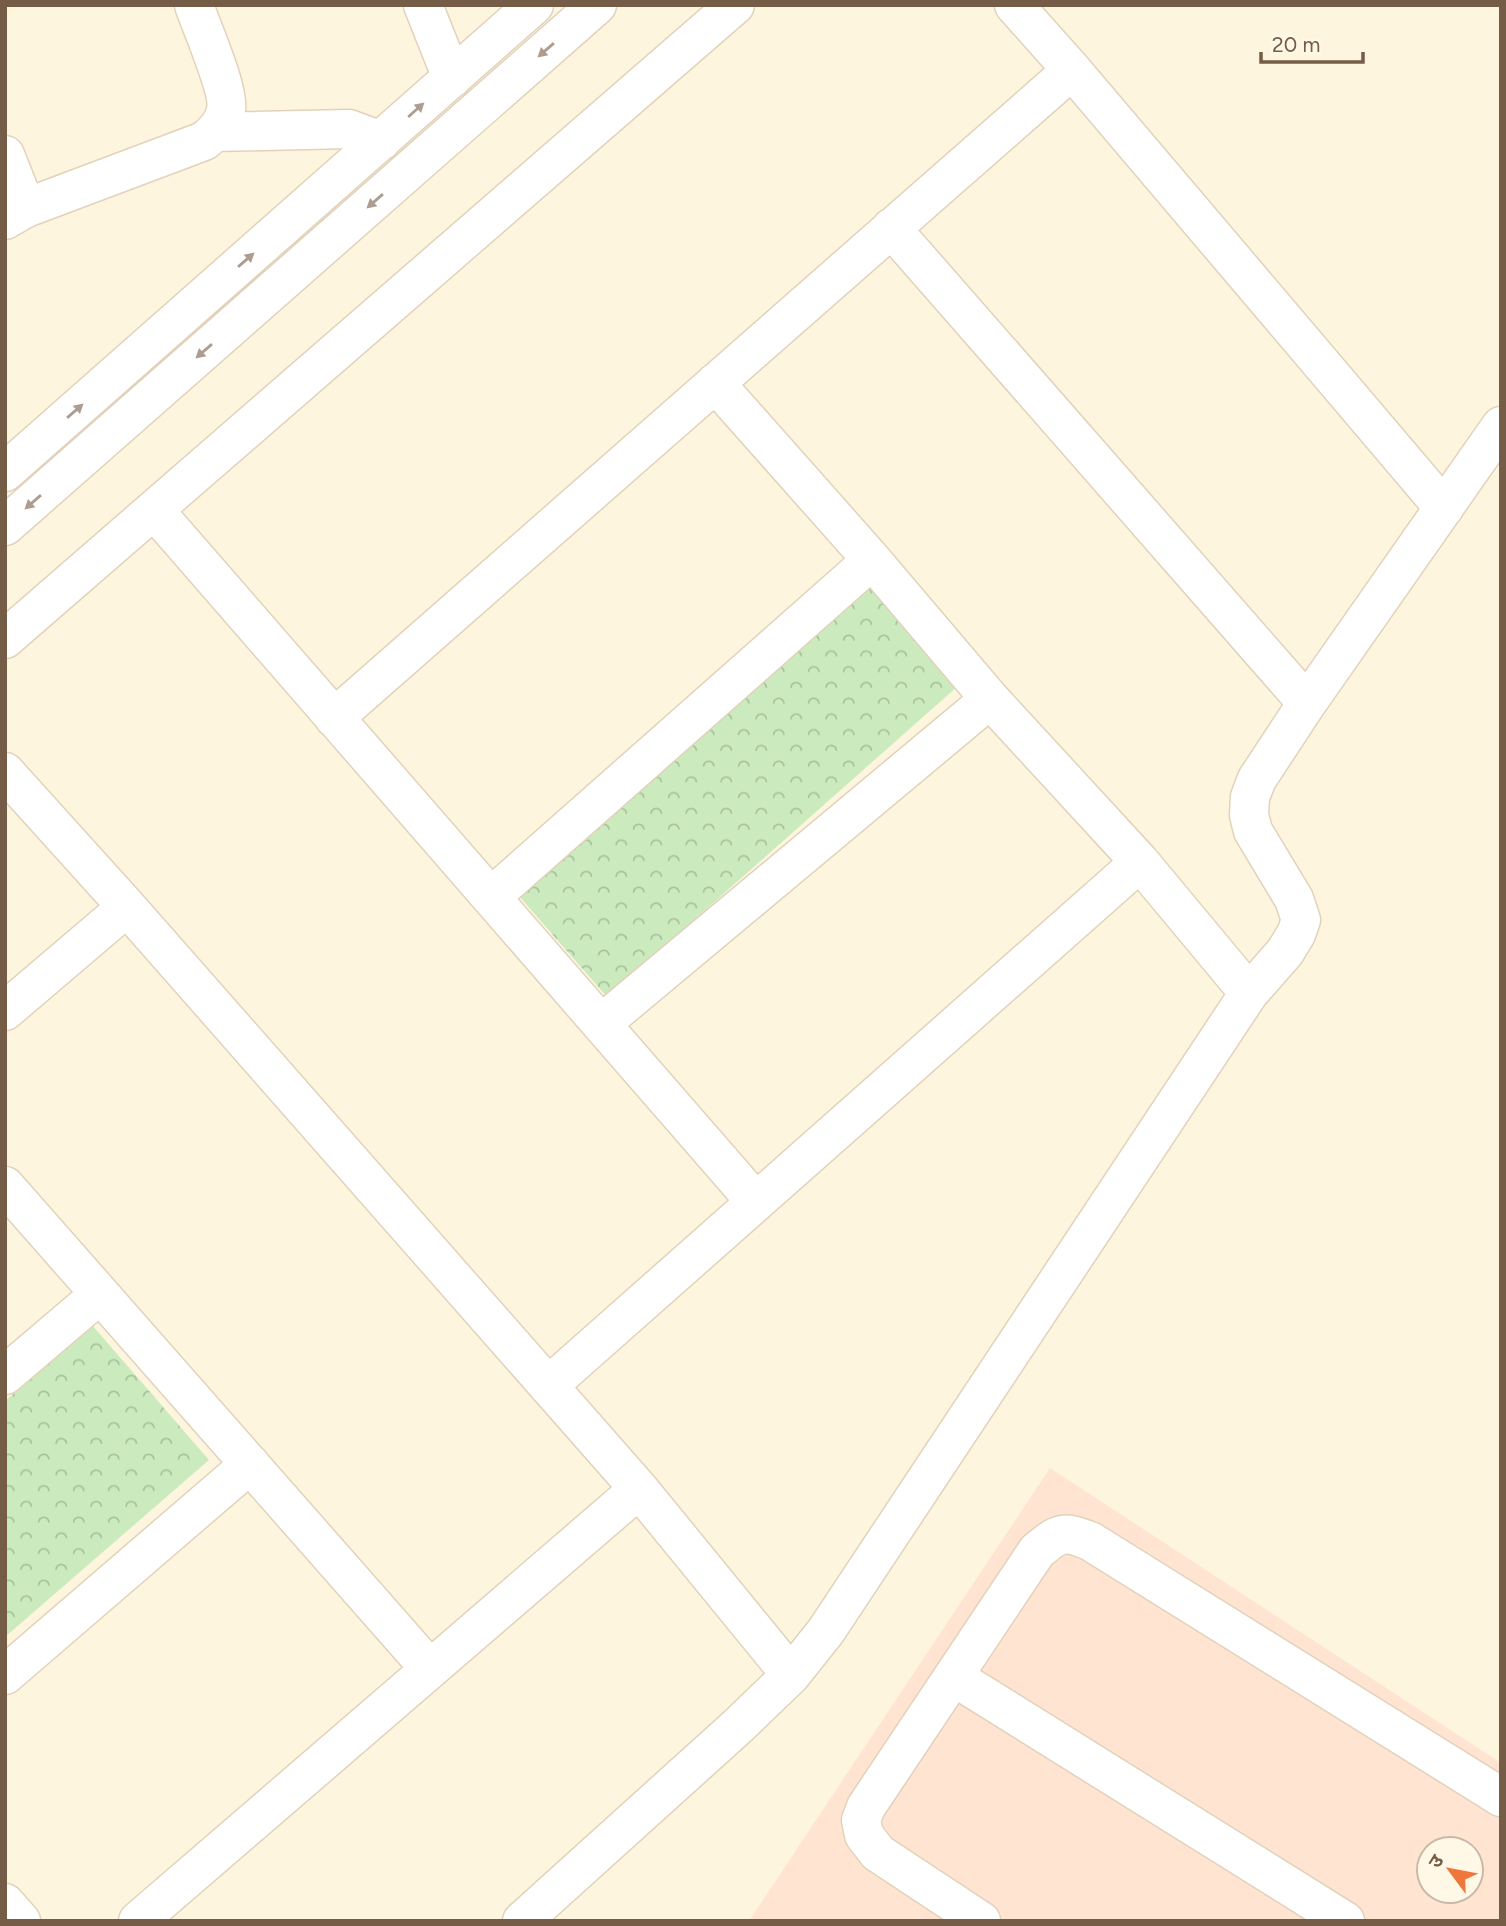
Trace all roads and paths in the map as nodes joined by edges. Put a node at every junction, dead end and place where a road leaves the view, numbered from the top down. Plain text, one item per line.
1 (194, 5) edge
2 (423, 5) edge
3 (534, 5) edge
4 (597, 5) edge
5 (735, 5) edge
6 (1014, 5) edge
7 (1072, 70) junction
8 (452, 78) junction
9 (215, 132) junction
10 (381, 141) junction
11 (5, 155) edge
12 (15, 214) edge
13 (891, 228) junction
14 (715, 383) junction
15 (1501, 426) edge
16 (5, 472) edge
17 (1444, 508) junction
18 (154, 510) junction
19 (5, 526) edge
20 (872, 560) junction
21 (5, 639) edge
22 (990, 699) junction
23 (1307, 703) junction
24 (334, 718) junction
25 (5, 772) edge
26 (1140, 862) junction
27 (491, 897) junction
28 (127, 907) junction
29 (1249, 993) junction
30 (5, 1011) edge
31 (601, 1024) junction
32 (5, 1186) edge
33 (756, 1202) junction
34 (100, 1294) junction
35 (5, 1375) edge
36 (548, 1386) junction
37 (250, 1464) junction
38 (639, 1489) junction
39 (430, 1669) junction
40 (5, 1675) edge
41 (790, 1675) junction
42 (954, 1676) junction
43 (1501, 1797) edge
44 (5, 1903) edge
45 (21, 1921) edge
46 (138, 1921) edge
47 (522, 1921) edge
48 (981, 1921) edge
49 (1345, 1921) edge

1 - 9 street
2 - 8 street
3 - 8 street
4 -> 19 street
5 - 18 street
6 - 7 street
7 - 13 street
7 - 17 street
10 -> 8 street
9 - 10 street
9 - 12 street
16 -> 10 street
11 - 12 street
13 - 14 street
13 - 23 street
14 - 20 street
14 - 24 street
15 - 17 street
17 - 23 street
18 - 21 street
18 - 24 street
20 - 22 street
20 - 27 street
22 - 26 street
22 - 31 street
23 - 29 street
24 - 27 street
25 - 28 street
26 - 29 street
26 - 33 street
27 - 31 street
28 - 30 street
28 - 36 street
29 - 41 street
31 - 33 street
32 - 34 street
33 - 36 street
34 - 35 street
34 - 37 street
36 - 38 street
37 - 39 street
37 - 40 street
38 - 39 street
38 - 41 street
39 - 46 street
41 - 47 street
42 - 43 street
42 - 48 street
42 - 49 street
44 - 45 street

